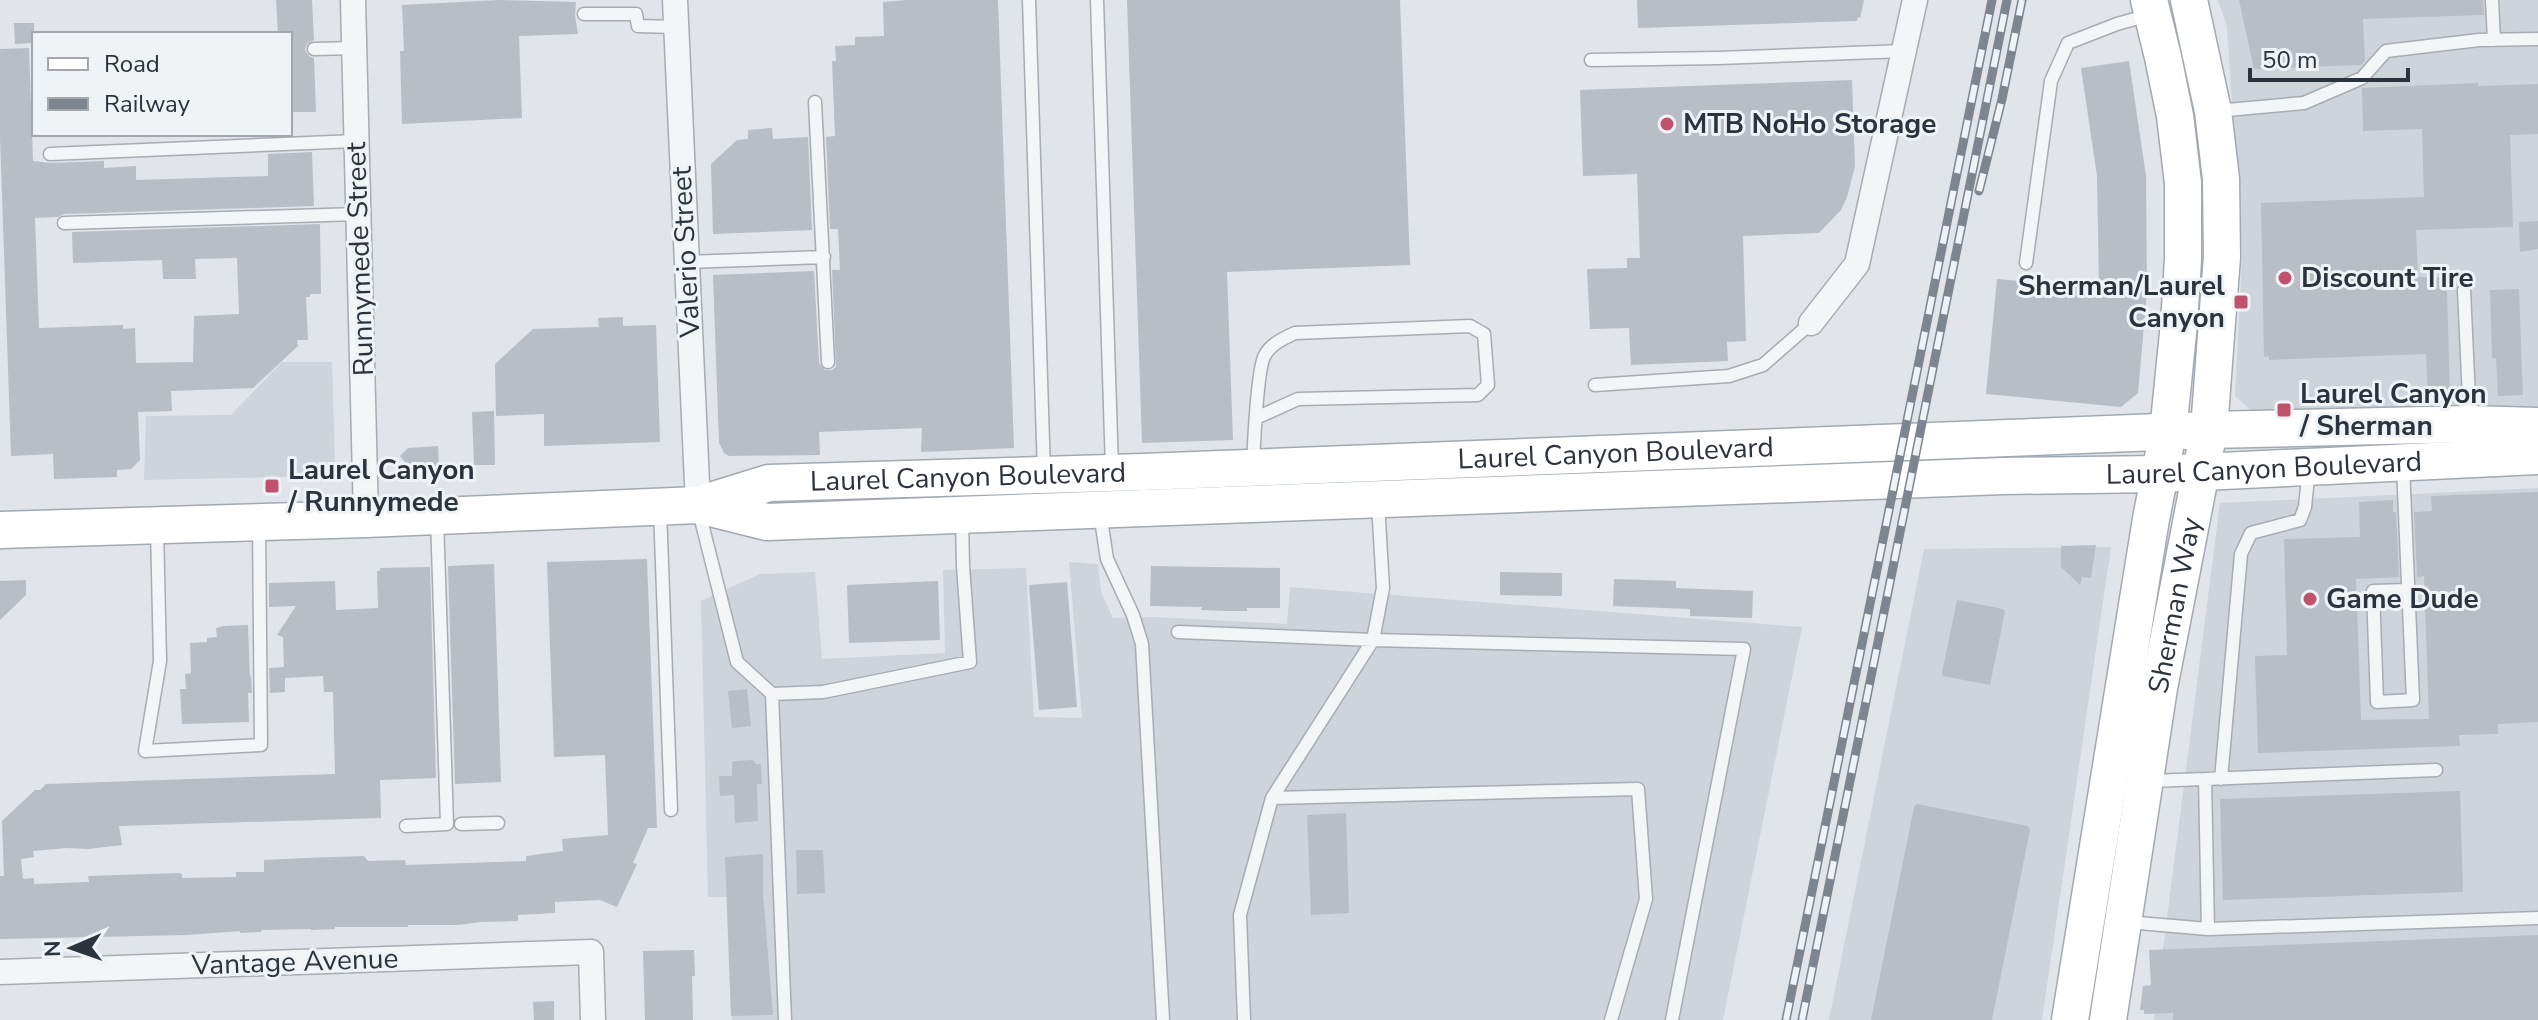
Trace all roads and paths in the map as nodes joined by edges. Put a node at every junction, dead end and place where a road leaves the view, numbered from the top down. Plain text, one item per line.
1 (353, 0) edge
2 (675, 0) edge
3 (1029, 0) edge
4 (1097, 0) edge
5 (1915, 0) edge
6 (2189, 0) edge
7 (2492, 0) edge
8 (2150, 7) edge
9 (584, 14) dead end
10 (676, 27) junction
11 (2538, 39) edge
12 (2494, 40) junction
13 (354, 48) junction
14 (314, 49) dead end
15 (1904, 51) junction
16 (1591, 60) dead end
17 (815, 102) dead end
18 (2213, 111) junction
19 (356, 141) junction
20 (50, 154) dead end
21 (358, 214) junction
22 (64, 223) dead end
23 (824, 257) junction
24 (687, 262) junction
25 (2026, 263) dead end
26 (2464, 290) dead end
27 (1811, 323) joint
28 (828, 362) dead end
29 (1595, 385) dead end
30 (1256, 418) junction
31 (2470, 424) junction
32 (2538, 426) edge
33 (2209, 430) junction
34 (2168, 432) junction
35 (2538, 456) edge
36 (2403, 463) junction
37 (1253, 467) junction
38 (2309, 467) junction
39 (2201, 471) junction
40 (1112, 472) junction
41 (1044, 474) junction
42 (2159, 474) junction
43 (1378, 499) junction
44 (698, 505) junction
45 (1256, 505) junction
46 (660, 506) junction
47 (1100, 510) junction
48 (437, 515) junction
49 (962, 515) junction
50 (366, 519) junction
51 (259, 522) junction
52 (157, 525) junction
53 (0, 530) edge
54 (2408, 590) junction
55 (1178, 632) dead end
56 (1373, 640) junction
57 (772, 694) junction
58 (2436, 770) dead end
59 (2205, 779) junction
60 (2221, 779) junction
61 (2145, 781) junction
62 (1272, 798) junction
63 (671, 810) dead end
64 (498, 823) dead end
65 (461, 824) dead end
66 (406, 826) dead end
67 (2088, 914) junction
68 (2538, 918) edge
69 (2123, 921) junction
70 (2208, 929) junction
71 (0, 972) edge
72 (593, 1020) edge
73 (785, 1020) edge
74 (1163, 1020) edge
75 (1244, 1020) edge
76 (1611, 1020) edge
77 (1672, 1020) edge
78 (2070, 1020) edge
79 (2108, 1020) edge

1 - 13 street, Runnymede Street
2 - 10 street, Valerio Street
3 - 41 lane
4 - 40 lane
5 - 15 street
6 - 18 main road, Sherman Way
7 - 12 lane
8 - 25 lane
8 - 34 main road, Sherman Way
9 - 10 lane
10 - 24 street, Valerio Street
11 - 12 lane
12 - 18 lane
13 - 14 lane
13 - 19 street, Runnymede Street
15 - 16 lane
15 - 27 street
17 - 23 lane
18 - 33 main road, Sherman Way
19 - 20 lane
19 - 21 street, Runnymede Street
21 - 22 lane
21 - 50 street, Runnymede Street
23 - 24 lane
23 - 28 lane
24 - 44 street, Valerio Street
26 - 31 lane
27 - 29 lane
30 - 30 lane
30 - 37 lane
31 - 32 main road, Laurel Canyon Boulevard
31 - 33 main road, Laurel Canyon Boulevard
33 - 34 main road, Laurel Canyon Boulevard
33 - 39 main road, Sherman Way
34 - 37 main road, Laurel Canyon Boulevard
34 - 42 main road, Sherman Way
35 - 36 main road, Laurel Canyon Boulevard
36 - 38 main road, Laurel Canyon Boulevard
36 - 54 lane
37 - 40 main road, Laurel Canyon Boulevard
37 - 45 main road
38 - 39 main road, Laurel Canyon Boulevard
38 - 60 lane
39 - 42 main road, Laurel Canyon Boulevard
39 - 61 main road, Sherman Way
40 - 41 main road, Laurel Canyon Boulevard
41 - 44 main road, Laurel Canyon Boulevard
42 - 43 main road, Laurel Canyon Boulevard
42 - 67 main road, Sherman Way
43 - 45 main road, Laurel Canyon Boulevard
43 - 56 lane
44 - 46 main road, Laurel Canyon Boulevard
44 - 49 main road, Laurel Canyon Boulevard
44 - 57 lane
45 - 47 main road, Laurel Canyon Boulevard
46 - 48 main road, Laurel Canyon Boulevard
46 - 63 lane
47 - 49 main road, Laurel Canyon Boulevard
47 - 74 lane
48 - 50 main road, Laurel Canyon Boulevard
48 - 66 lane
49 - 57 lane
50 - 51 main road, Laurel Canyon Boulevard
51 - 52 main road, Laurel Canyon Boulevard
51 - 52 lane
52 - 53 main road, Laurel Canyon Boulevard
54 - 54 lane
55 - 56 lane
56 - 62 lane
56 - 77 lane
57 - 73 lane
58 - 60 lane
59 - 60 lane
59 - 61 lane
59 - 70 lane
61 - 69 main road, Sherman Way
62 - 75 lane
62 - 76 lane
64 - 65 lane
67 - 69 main road
67 - 78 main road, Sherman Way
68 - 70 lane
69 - 70 lane
69 - 79 main road, Sherman Way
71 - 72 street, Vantage Avenue

